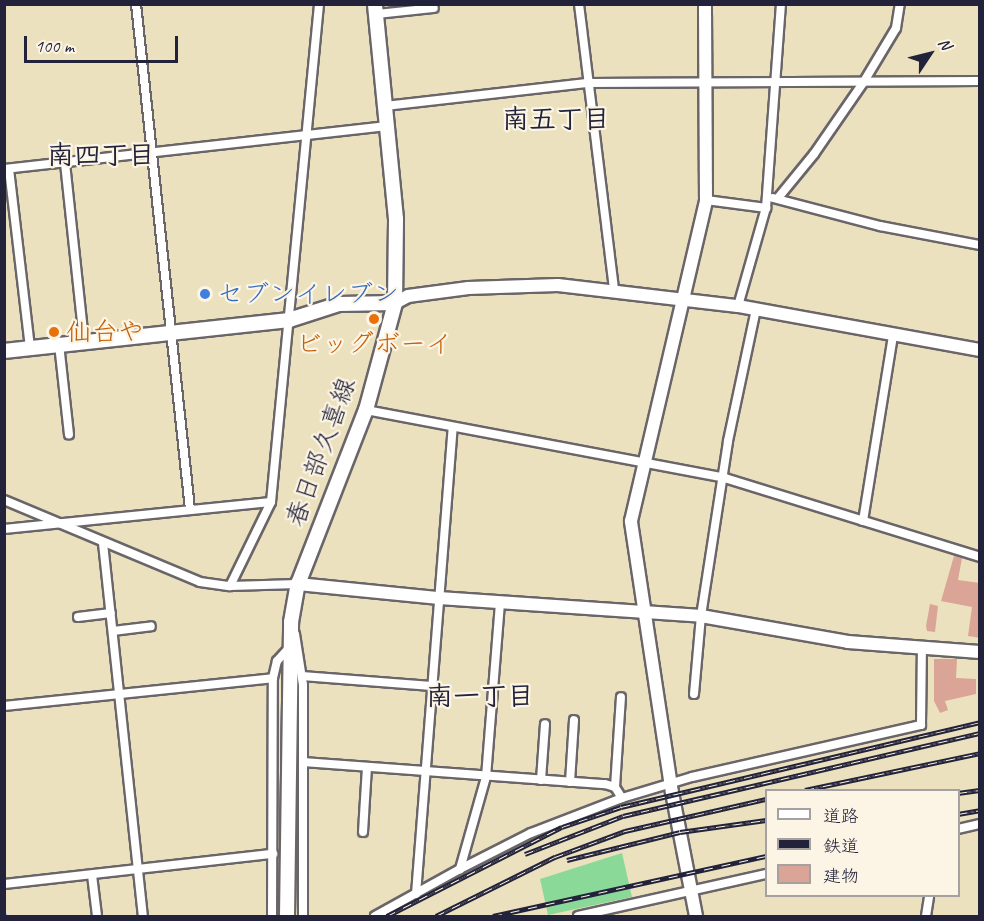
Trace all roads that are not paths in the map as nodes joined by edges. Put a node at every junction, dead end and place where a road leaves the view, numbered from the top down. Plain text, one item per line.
1 (136, 4) edge
2 (319, 4) edge
3 (579, 4) edge
4 (705, 4) edge
5 (781, 4) edge
6 (900, 4) edge
7 (434, 8) dead end
8 (375, 9) edge
9 (980, 81) edge
10 (587, 83) junction
11 (774, 83) junction
12 (863, 83) junction
13 (707, 84) junction
14 (386, 106) junction
15 (388, 126) junction
16 (306, 136) junction
17 (152, 153) junction
18 (65, 163) junction
19 (7, 169) edge
20 (767, 197) junction
21 (778, 198) junction
22 (706, 200) junction
23 (766, 208) junction
24 (980, 244) edge
25 (614, 290) junction
26 (683, 299) junction
27 (395, 303) junction
28 (738, 306) junction
29 (756, 309) junction
30 (289, 320) junction
31 (171, 332) junction
32 (893, 336) junction
33 (84, 342) junction
34 (59, 344) junction
35 (30, 348) junction
36 (980, 350) edge
37 (4, 351) edge
38 (366, 410) junction
39 (453, 427) junction
40 (69, 434) dead end
41 (644, 460) junction
42 (725, 478) junction
43 (4, 500) edge
44 (271, 502) junction
45 (190, 509) junction
46 (863, 521) junction
47 (51, 522) junction
48 (4, 529) edge
49 (103, 543) junction
50 (980, 557) edge
51 (298, 584) junction
52 (230, 586) junction
53 (439, 598) junction
54 (500, 603) junction
55 (644, 612) junction
56 (111, 613) junction
57 (701, 616) junction
58 (78, 617) dead end
59 (291, 622) junction
60 (151, 626) dead end
61 (113, 631) junction
62 (289, 648) junction
63 (922, 648) junction
64 (980, 652) edge
65 (302, 676) junction
66 (273, 678) junction
67 (432, 686) junction
68 (120, 694) junction
69 (694, 694) dead end
70 (621, 697) dead end
71 (4, 706) edge
72 (574, 720) dead end
73 (545, 724) dead end
74 (303, 762) junction
75 (368, 767) junction
76 (425, 772) junction
77 (486, 777) junction
78 (541, 780) junction
79 (570, 782) junction
80 (671, 783) junction
81 (615, 787) junction
82 (622, 798) junction
83 (980, 824) edge
84 (960, 829) edge
85 (363, 832) dead end
86 (273, 854) junction
87 (138, 869) junction
88 (460, 869) junction
89 (765, 874) edge
90 (92, 875) junction
91 (4, 884) edge
92 (692, 891) junction
93 (416, 894) junction
94 (929, 897) edge
95 (97, 916) edge
96 (143, 916) edge
97 (272, 916) edge
98 (287, 916) edge
99 (303, 916) edge
100 (375, 916) edge
101 (578, 916) edge
102 (696, 916) edge
103 (926, 916) edge

1 - 17 street
2 - 16 street
3 - 10 street
4 - 13 street
5 - 11 street
6 - 12 street
7 - 8 street
8 - 14 main road, 春日部久喜線
9 - 12 street
10 - 13 street
10 - 14 street
10 - 25 street
11 - 12 street
11 - 13 street
11 - 20 street
12 - 21 street
13 - 22 street
14 - 15 main road, 春日部久喜線
15 - 16 street
15 - 27 main road, 春日部久喜線
16 - 17 street
16 - 30 street
17 - 18 street
17 - 31 street
18 - 19 street
18 - 33 street
19 - 35 street
20 - 21 street
20 - 23 street
21 - 24 street
22 - 23 street
22 - 26 street
23 - 28 street
25 - 26 street
25 - 27 street
26 - 28 street
26 - 41 street
27 - 30 main road
27 - 38 main road, 春日部久喜線
28 - 29 street
29 - 32 street
29 - 42 street
30 - 31 main road
30 - 44 street
31 - 33 main road
31 - 45 street
32 - 36 street
32 - 46 street
33 - 34 main road
34 - 35 main road
34 - 40 street
35 - 37 main road
38 - 39 street
38 - 51 main road, 春日部久喜線
39 - 41 street
39 - 53 street
41 - 42 street
41 - 55 street
42 - 46 street
42 - 57 street
43 - 47 street
44 - 45 street
44 - 52 street
45 - 47 street
46 - 50 street
47 - 48 street
47 - 49 street
49 - 52 street
49 - 56 street
51 - 52 street
51 - 53 street
51 - 59 main road, 春日部久喜線
53 - 54 street
53 - 67 street
54 - 55 street
54 - 77 street
55 - 57 street
55 - 80 street
56 - 58 street
56 - 61 street
57 - 63 street
57 - 69 street
59 - 62 main road, 春日部久喜線
59 - 65 street
60 - 61 street
61 - 68 street
62 - 66 street
62 - 98 main road, 春日部久喜線
63 - 64 street
63 - 80 street
65 - 67 street
65 - 74 street
66 - 68 street
66 - 86 street
67 - 76 street
68 - 71 street
68 - 87 street
70 - 81 street
72 - 79 street
73 - 78 street
74 - 75 street
74 - 99 street
75 - 76 street
75 - 85 street
76 - 77 street
76 - 93 street
77 - 78 street
77 - 88 street
78 - 79 street
79 - 81 street
80 - 82 street
80 - 92 street
81 - 82 street
82 - 88 street
83 - 84 street
86 - 87 street
86 - 97 street
87 - 90 street
87 - 96 street
88 - 93 street
89 - 92 street
90 - 91 street
90 - 95 street
92 - 101 street
92 - 102 street
93 - 100 street
94 - 103 street

